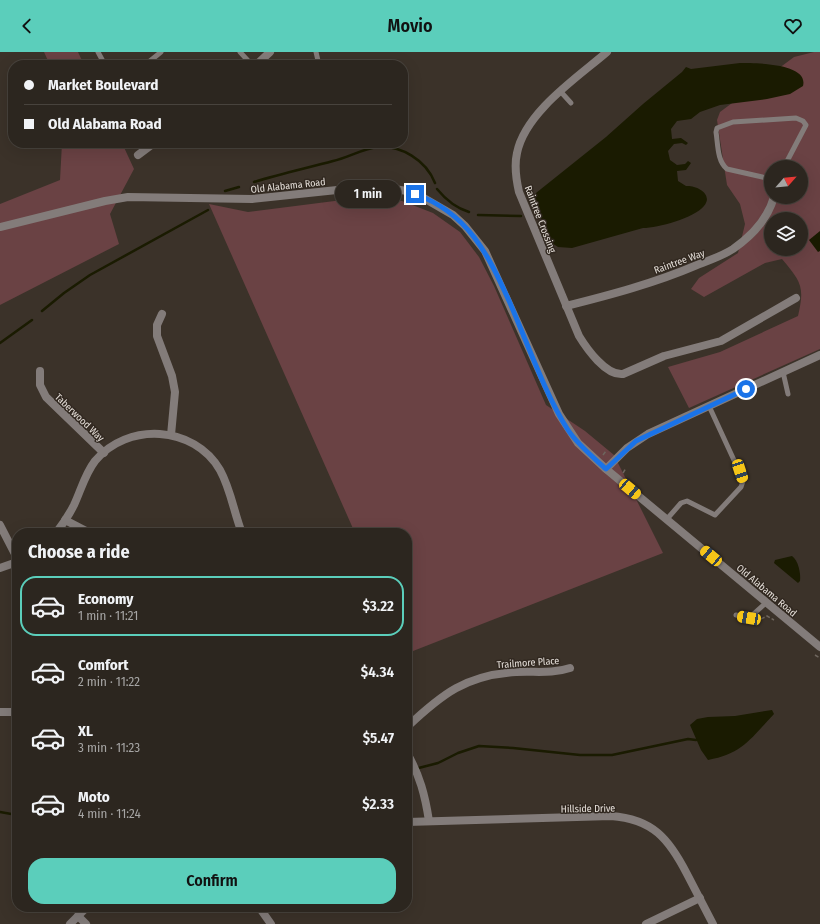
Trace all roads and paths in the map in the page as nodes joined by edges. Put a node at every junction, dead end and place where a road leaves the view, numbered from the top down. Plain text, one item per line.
1 (161, 52) edge
2 (240, 52) edge
3 (270, 52) edge
4 (607, 52) edge
5 (151, 60) edge
6 (247, 60) edge
7 (261, 60) edge
8 (561, 92) junction
9 (571, 103) dead end
10 (147, 148) edge
11 (138, 155) dead end
12 (788, 160) edge
13 (764, 178) edge
14 (771, 204) edge
15 (0, 227) edge
16 (796, 298) dead end
17 (566, 306) junction
18 (162, 314) dead end
19 (820, 355) edge
20 (40, 371) dead end
21 (783, 372) junction
22 (788, 394) dead end
23 (709, 406) junction
24 (171, 435) junction
25 (104, 453) junction
26 (606, 469) junction
27 (667, 519) junction
28 (65, 520) junction
29 (0, 525) edge
30 (59, 528) edge
31 (80, 528) edge
32 (240, 528) edge
33 (12, 548) edge
34 (12, 564) edge
35 (0, 568) edge
36 (767, 602) junction
37 (736, 615) dead end
38 (761, 619) dead end
39 (775, 620) dead end
40 (820, 647) edge
41 (814, 654) dead end
42 (820, 658) edge
43 (570, 668) dead end
44 (0, 712) edge
45 (12, 712) edge
46 (412, 722) edge
47 (412, 761) edge
48 (429, 821) junction
49 (412, 822) edge
50 (700, 898) junction
51 (82, 912) edge
52 (263, 912) edge
53 (78, 916) junction
54 (70, 924) edge
55 (86, 924) edge
56 (271, 924) edge
57 (646, 924) edge
58 (713, 924) edge

1 - 5 lane
2 - 6 lane
3 - 7 street
4 - 8 street, Raintree Crossing
8 - 9 lane
8 - 17 street, Raintree Crossing
10 - 11 street
12 - 13 lane
14 - 17 street, Raintree Way
15 - 26 street, Old Alabama Road
16 - 17 street, Raintree Crossing
18 - 24 street
19 - 21 street
20 - 25 street, Taberwood Way
21 - 22 lane
21 - 23 street
23 - 26 street
23 - 27 lane
24 - 25 street
24 - 32 street
25 - 28 street
26 - 27 street, Old Alabama Road
27 - 36 street, Old Alabama Road
28 - 30 street
28 - 31 street
29 - 33 street
34 - 35 street
36 - 37 lane
36 - 40 street, Old Alabama Road
38 - 39 path
41 - 42 path
43 - 46 street, Trailmore Place
44 - 45 street
47 - 48 street
48 - 49 street, Hillside Drive
48 - 50 street, Hillside Drive
50 - 57 street
50 - 58 street, Hillside Drive
51 - 53 street
52 - 56 street
53 - 54 street
53 - 55 street

